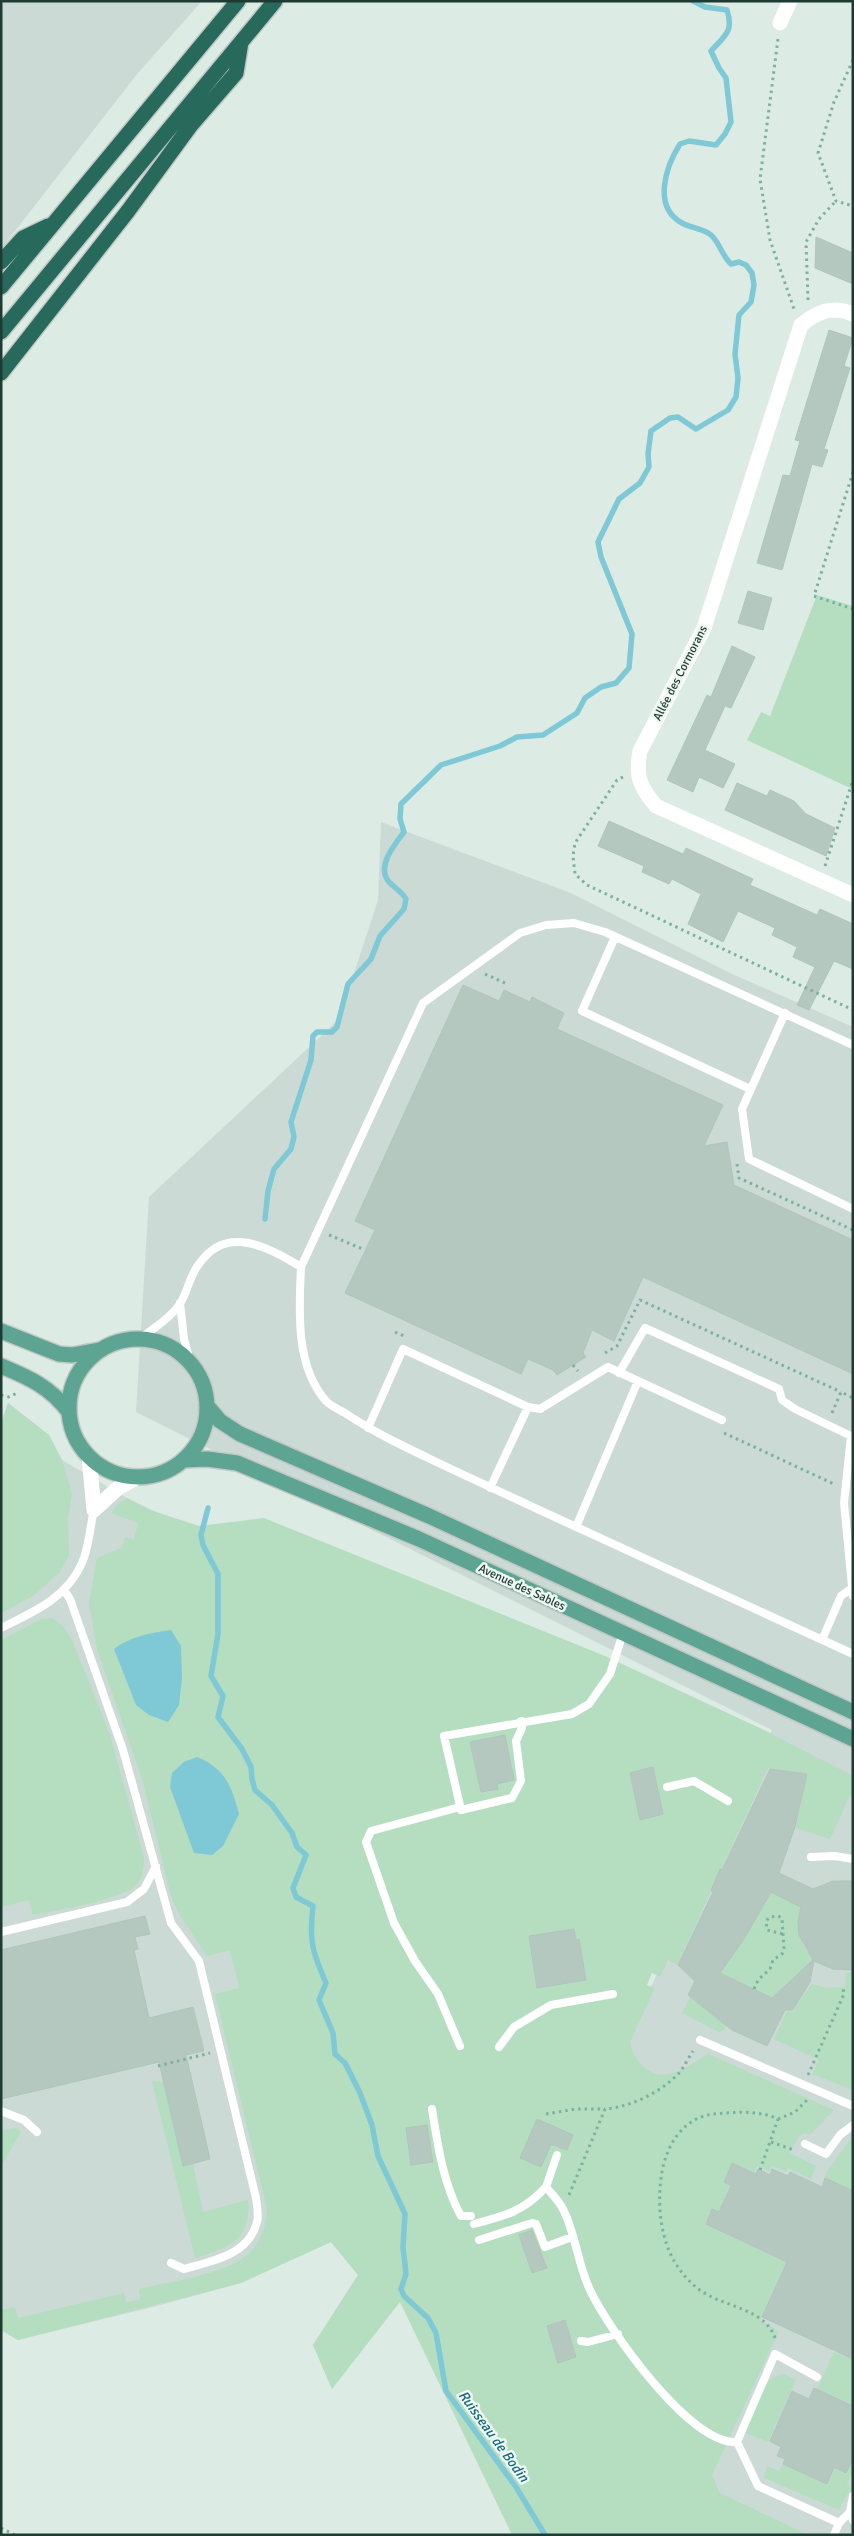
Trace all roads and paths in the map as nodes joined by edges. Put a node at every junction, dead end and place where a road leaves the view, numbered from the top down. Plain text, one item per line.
1 (238, 1) edge
2 (275, 1) edge
3 (790, 1) edge
4 (780, 23) joint
5 (241, 40) junction
6 (853, 60) edge
7 (836, 201) junction
8 (853, 206) edge
9 (51, 224) junction
10 (1, 262) edge
11 (1, 286) edge
12 (816, 313) junction
13 (853, 314) edge
14 (801, 326) junction
15 (1, 332) edge
16 (1, 373) edge
17 (853, 472) edge
18 (853, 609) edge
19 (636, 769) junction
20 (853, 780) edge
21 (819, 881) junction
22 (853, 896) edge
23 (615, 937) junction
24 (477, 970) dead end
25 (507, 984) dead end
26 (853, 1010) edge
27 (785, 1013) junction
28 (853, 1045) edge
29 (750, 1089) junction
30 (853, 1208) edge
31 (326, 1234) dead end
32 (365, 1250) dead end
33 (301, 1267) junction
34 (180, 1303) junction
35 (1, 1331) edge
36 (141, 1338) junction
37 (100, 1350) junction
38 (190, 1361) junction
39 (1, 1366) edge
40 (619, 1373) junction
41 (638, 1381) junction
42 (853, 1398) edge
43 (208, 1407) junction
44 (528, 1407) junction
45 (69, 1412) junction
46 (722, 1420) dead end
47 (827, 1425) junction
48 (368, 1428) junction
49 (88, 1457) junction
50 (184, 1460) junction
51 (136, 1478) junction
52 (490, 1488) junction
53 (94, 1510) junction
54 (576, 1527) junction
55 (64, 1590) junction
56 (852, 1594) edge
57 (1, 1628) edge
58 (623, 1633) junction
59 (822, 1640) junction
60 (853, 1654) edge
61 (853, 1712) edge
62 (521, 1721) junction
63 (853, 1739) edge
64 (667, 1787) dead end
65 (728, 1801) dead end
66 (460, 1807) junction
67 (811, 1857) dead end
68 (853, 1858) edge
69 (156, 1866) junction
70 (1, 1932) edge
71 (783, 1934) junction
72 (843, 1988) dead end
73 (754, 1989) dead end
74 (613, 1994) dead end
75 (700, 2040) joint
76 (460, 2046) dead end
77 (499, 2047) dead end
78 (220, 2050) junction
79 (158, 2066) dead end
80 (804, 2084) junction
81 (813, 2089) junction
82 (853, 2106) edge
83 (604, 2109) junction
84 (432, 2110) dead end
85 (1, 2111) edge
86 (546, 2114) dead end
87 (778, 2119) junction
88 (853, 2125) edge
89 (37, 2132) dead end
90 (772, 2142) junction
91 (805, 2144) joint
92 (557, 2155) dead end
93 (760, 2170) dead end
94 (546, 2187) junction
95 (564, 2210) junction
96 (572, 2237) junction
97 (479, 2240) dead end
98 (172, 2263) dead end
99 (618, 2334) junction
100 (581, 2341) dead end
101 (775, 2354) junction
102 (816, 2377) dead end
103 (737, 2442) junction
104 (853, 2496) edge
105 (850, 2512) junction
106 (853, 2520) edge
107 (839, 2523) junction
108 (1, 2528) edge
109 (15, 2535) edge
110 (834, 2535) edge

1 - 9 highway
2 - 5 highway
3 - 4 street
4 - 14 path
5 - 15 highway
5 - 16 highway
6 - 7 path
7 - 8 path
7 - 12 path
9 - 10 highway
9 - 11 highway
12 - 13 street
12 - 14 street
14 - 19 street, Allée des Cormorans
17 - 18 path
19 - 21 street
19 - 26 path
20 - 21 path
21 - 22 street
23 - 27 lane
23 - 29 lane
23 - 33 lane
24 - 25 path
27 - 28 lane
27 - 29 lane
29 - 30 lane
31 - 32 path
33 - 34 lane
33 - 48 lane
34 - 36 lane
34 - 38 lane
35 - 37 main road
36 - 37 main road
36 - 38 main road
37 - 45 main road
38 - 43 main road
39 - 45 main road
40 - 41 lane
40 - 44 lane
40 - 47 lane
41 - 46 lane
41 - 54 lane
42 - 47 path
43 - 50 main road
43 - 61 main road, Avenue des Sables
44 - 48 lane
44 - 52 lane
45 - 49 main road
47 - 56 lane
48 - 52 lane
49 - 51 main road
49 - 53 street
50 - 51 main road
50 - 58 main road, Avenue des Sables
51 - 53 street
52 - 54 lane
53 - 55 lane
54 - 59 lane
55 - 57 lane
55 - 69 lane
56 - 59 lane
58 - 62 lane
58 - 63 main road, Avenue des Sables
59 - 60 lane
62 - 66 lane
62 - 66 lane
64 - 65 lane
66 - 76 lane
67 - 68 lane
69 - 70 lane
69 - 78 lane
71 - 71 path
71 - 73 path
72 - 80 path
74 - 77 lane
75 - 80 lane
75 - 83 path
78 - 79 path
78 - 98 lane
80 - 81 lane
81 - 82 lane
81 - 87 path
83 - 86 path
83 - 95 path
84 - 94 lane
85 - 89 lane
87 - 90 path
87 - 101 path
88 - 91 lane
90 - 91 path
90 - 93 path
92 - 94 lane
94 - 95 lane
95 - 96 lane
96 - 97 lane
96 - 99 lane
99 - 100 lane
99 - 103 lane
101 - 102 lane
101 - 103 lane
103 - 107 lane
104 - 105 lane
105 - 106 lane
105 - 107 lane
107 - 110 lane
108 - 109 path

